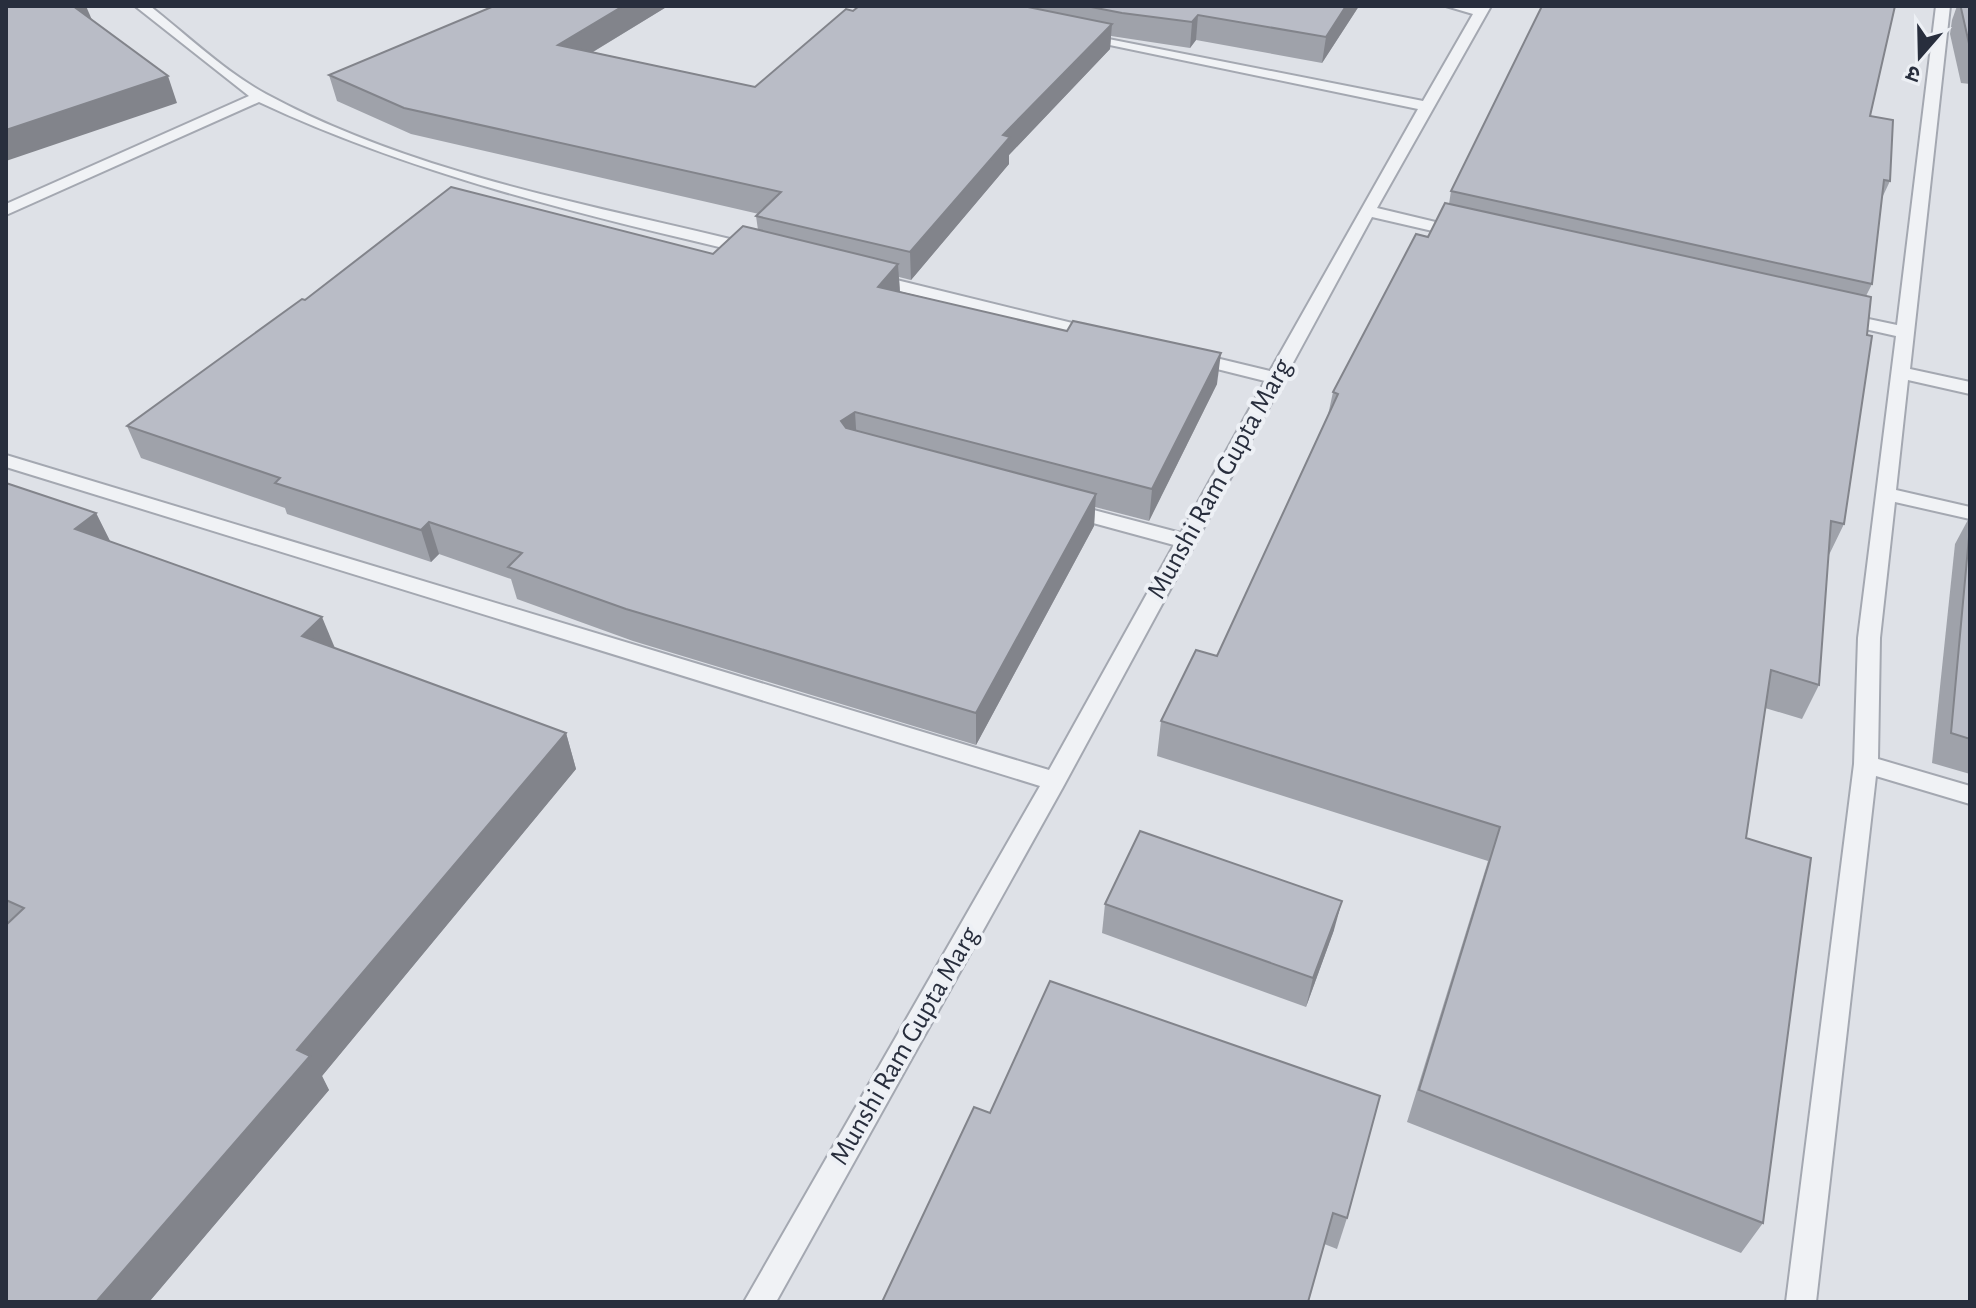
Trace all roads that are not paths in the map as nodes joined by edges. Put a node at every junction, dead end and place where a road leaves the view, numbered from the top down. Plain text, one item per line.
1 (142, 6) edge
2 (1453, 6) edge
3 (1943, 6) edge
4 (1483, 8) edge
5 (1075, 36) edge
6 (260, 96) junction
7 (1427, 106) junction
8 (6, 210) edge
9 (1367, 211) junction
10 (1475, 235) edge
11 (771, 255) edge
12 (847, 273) edge
13 (1830, 315) edge
14 (1907, 333) junction
15 (1107, 337) edge
16 (1168, 352) edge
17 (1902, 373) junction
18 (1275, 378) junction
19 (1970, 388) edge
20 (6, 461) edge
21 (1887, 494) junction
22 (1051, 505) edge
23 (1970, 513) edge
24 (1186, 541) junction
25 (1866, 764) junction
26 (1055, 781) junction
27 (1970, 795) edge
28 (759, 1302) edge
29 (1801, 1302) edge

1 - 6 lane
2 - 4 lane
3 - 14 lane
4 - 7 lane, Munshi Ram Gupta Marg
5 - 7 lane
6 - 8 lane
6 - 11 lane
7 - 9 lane, Munshi Ram Gupta Marg
9 - 10 lane
9 - 18 lane, Munshi Ram Gupta Marg
12 - 15 lane
13 - 14 lane
14 - 17 lane
16 - 18 lane
17 - 19 lane
17 - 21 lane
18 - 24 lane, Munshi Ram Gupta Marg
20 - 26 lane
21 - 23 lane
21 - 25 lane
22 - 24 lane
24 - 26 lane, Munshi Ram Gupta Marg
25 - 27 lane
25 - 29 lane
26 - 28 lane, Munshi Ram Gupta Marg

